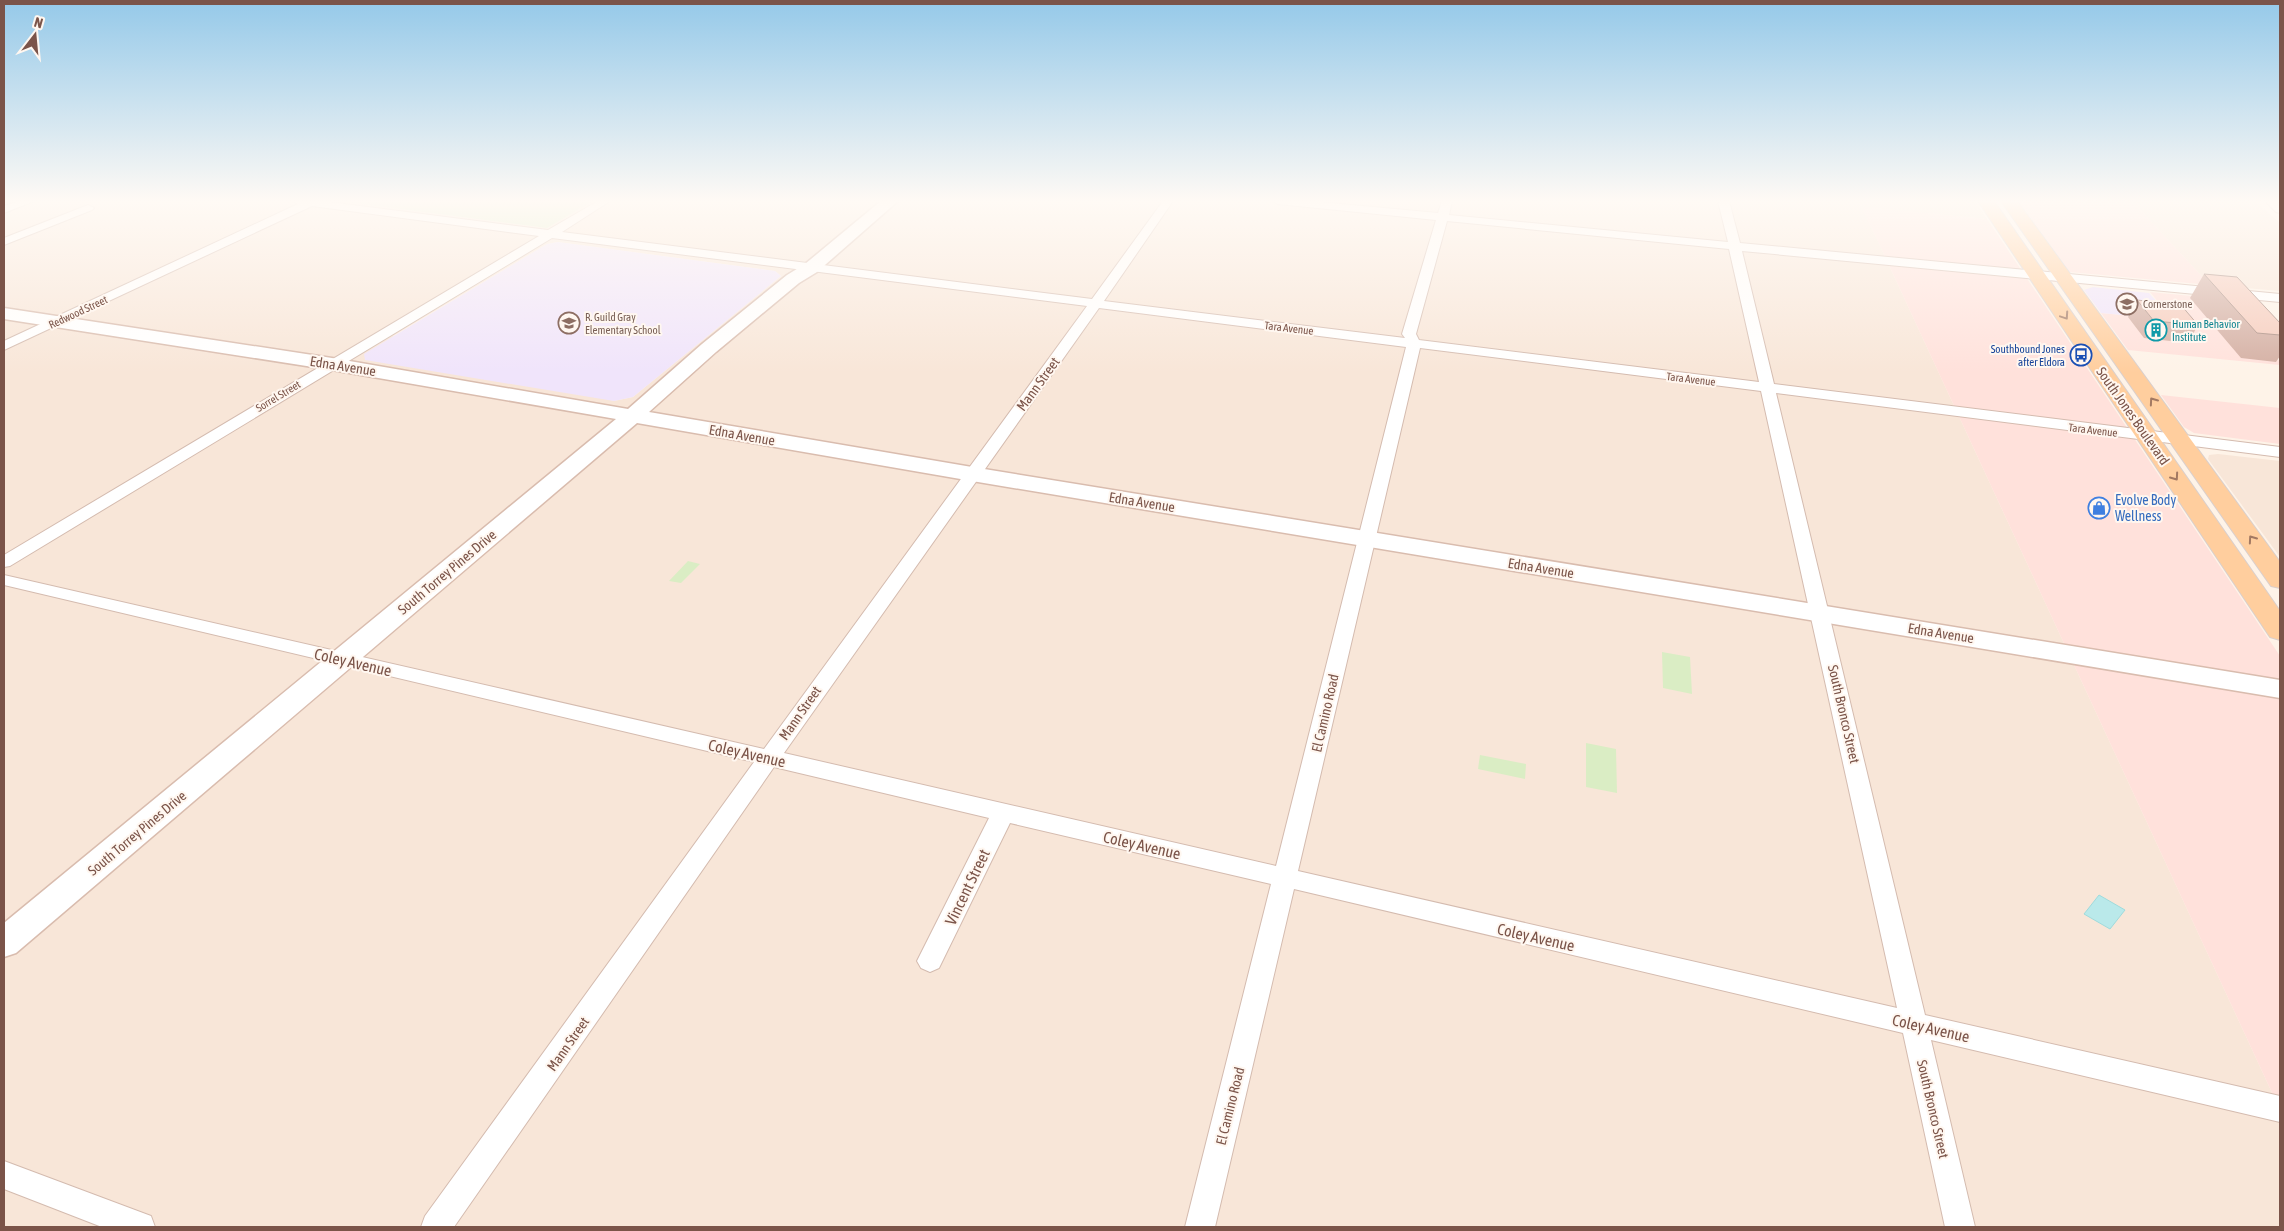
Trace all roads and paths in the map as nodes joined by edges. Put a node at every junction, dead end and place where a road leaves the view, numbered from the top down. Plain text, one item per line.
1 (193, 258) edge
2 (508, 258) edge
3 (740, 258) edge
4 (822, 258) edge
5 (1127, 258) edge
6 (1431, 258) edge
7 (1739, 258) edge
8 (1861, 258) edge
9 (2026, 258) edge
10 (2050, 258) edge
11 (811, 268) junction
12 (2038, 276) junction
13 (2064, 279) junction
14 (2280, 298) edge
15 (1095, 303) junction
16 (4, 313) edge
17 (56, 322) junction
18 (1414, 343) junction
19 (4, 346) edge
20 (332, 364) junction
21 (1769, 389) junction
22 (631, 416) junction
23 (2148, 437) junction
24 (2181, 441) junction
25 (2280, 452) edge
26 (972, 474) junction
27 (1366, 539) junction
28 (4, 562) edge
29 (4, 580) edge
30 (2280, 580) edge
31 (1822, 614) junction
32 (2280, 631) edge
33 (342, 659) junction
34 (2280, 689) edge
35 (768, 758) junction
36 (1003, 813) junction
37 (1286, 878) junction
38 (4, 943) edge
39 (930, 960) dead end
40 (1913, 1024) junction
41 (2280, 1109) edge
42 (4, 1175) edge
43 (140, 1227) edge
44 (436, 1227) edge
45 (1200, 1227) edge
46 (1960, 1227) edge

1 - 17 street, Redwood Street
2 - 20 street, Sorrel Street
3 - 11 street, Tara Avenue
4 - 11 street, South Torrey Pines Drive
5 - 15 street, Mann Street
6 - 18 street, El Camino Road
7 - 21 street, South Bronco Street
8 - 12 street
9 - 12 main road, South Jones Boulevard
10 - 13 main road, South Jones Boulevard
11 - 15 street, Tara Avenue
11 - 22 street, South Torrey Pines Drive
12 - 13 street
12 -> 23 main road, South Jones Boulevard
13 - 14 street
24 -> 13 main road, South Jones Boulevard
15 - 18 street, Tara Avenue
15 - 26 street, Mann Street
16 - 17 street, Edna Avenue
17 - 19 street, Redwood Street
17 - 20 street, Edna Avenue
18 - 21 street, Tara Avenue
18 - 27 street, El Camino Road
20 - 22 street, Edna Avenue
20 - 28 street, Sorrel Street
21 - 23 street, Tara Avenue
21 - 31 street, South Bronco Street
22 - 26 street, Edna Avenue
22 - 33 street, South Torrey Pines Drive
23 - 24 street, Tara Avenue
23 -> 32 main road, South Jones Boulevard
24 - 25 street, Tara Avenue
30 -> 24 main road, South Jones Boulevard
26 - 27 street, Edna Avenue
26 - 35 street, Mann Street
27 - 31 street, Edna Avenue
27 - 37 street, El Camino Road
29 - 33 street, Coley Avenue
31 - 34 street, Edna Avenue
31 - 40 street, South Bronco Street
33 - 35 street, Coley Avenue
33 - 38 street, South Torrey Pines Drive
35 - 36 street, Coley Avenue
35 - 44 street, Mann Street
36 - 37 street, Coley Avenue
36 - 39 street, Vincent Street
37 - 40 street, Coley Avenue
37 - 45 street, El Camino Road
40 - 41 street, Coley Avenue
40 - 46 street, South Bronco Street
42 - 43 street

